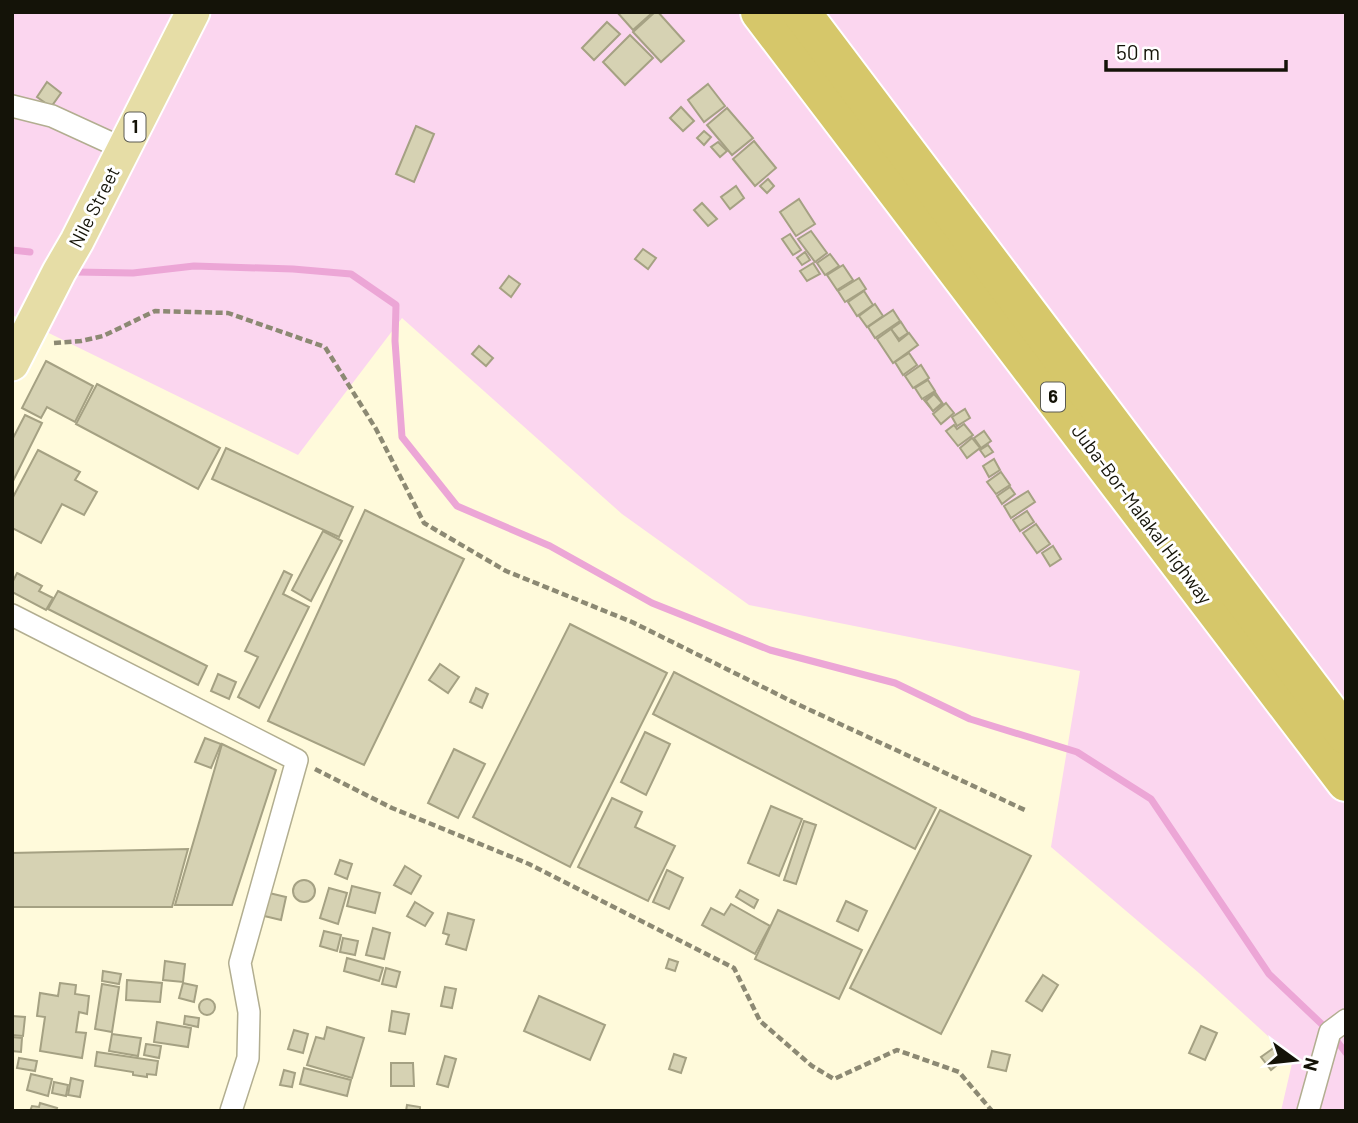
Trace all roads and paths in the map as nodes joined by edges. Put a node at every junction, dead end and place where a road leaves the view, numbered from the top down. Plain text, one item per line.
1 (192, 12) edge
2 (760, 12) edge
3 (801, 12) edge
4 (12, 106) edge
5 (124, 149) junction
6 (17, 354) edge
7 (12, 615) edge
8 (1346, 735) edge
9 (297, 760) junction
10 (1346, 782) edge
11 (1027, 811) dead end
12 (1346, 1020) edge
13 (231, 1111) edge
14 (992, 1111) edge
15 (1308, 1111) edge

1 - 5 main road, Nile Street / 1
2 - 10 highway, Juba-Bor-Malakal Highway / 6
3 - 8 highway, Juba-Bor-Malakal Highway / 6
4 - 5 street
5 - 6 main road, Nile Street / 1
6 - 11 path
7 - 9 street
9 - 13 street
9 - 14 path
12 - 15 street

